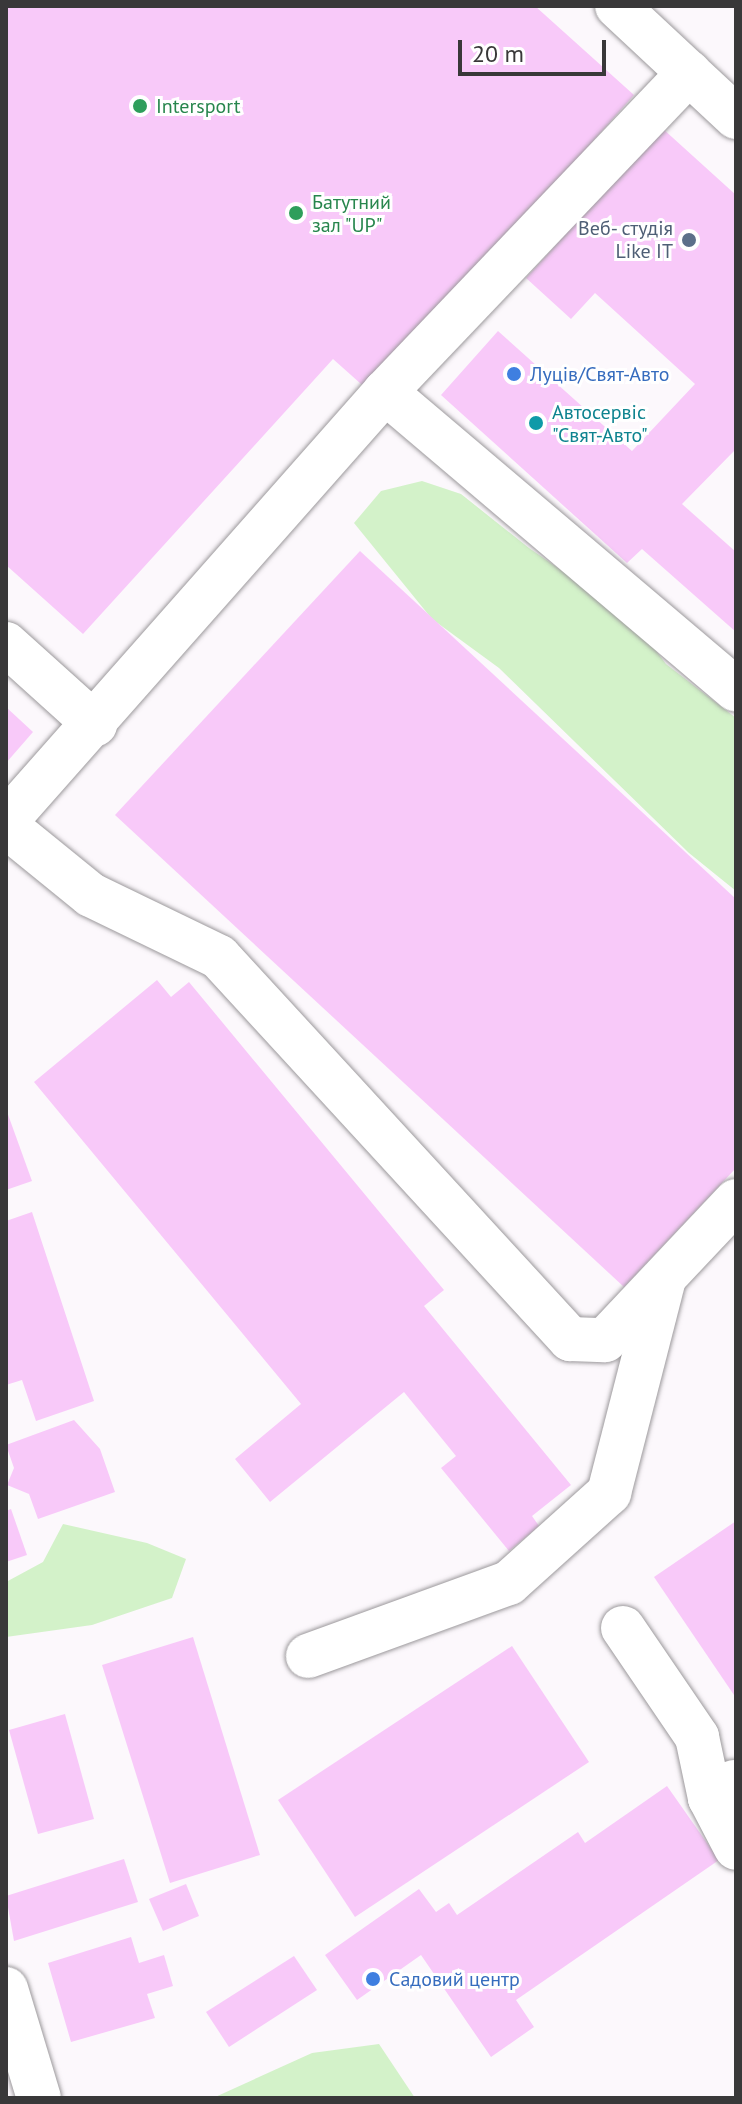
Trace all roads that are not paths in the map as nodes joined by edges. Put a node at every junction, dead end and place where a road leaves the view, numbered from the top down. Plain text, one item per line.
1 (617, 6) edge
2 (689, 73) junction
3 (736, 117) edge
4 (385, 392) junction
5 (6, 644) edge
6 (736, 690) edge
7 (95, 724) junction
8 (6, 823) edge
9 (736, 1201) edge
10 (665, 1276) junction
11 (623, 1628) dead end
12 (308, 1656) dead end
13 (723, 1789) edge
14 (736, 1848) edge
15 (6, 1989) edge
16 (39, 2098) edge

1 - 2 street
2 - 3 street
2 - 4 street
4 - 6 street
4 - 7 street
5 - 7 street
7 - 8 street
8 - 10 street
9 - 10 street
10 - 12 street
11 - 13 street
13 - 14 street
15 - 16 street

